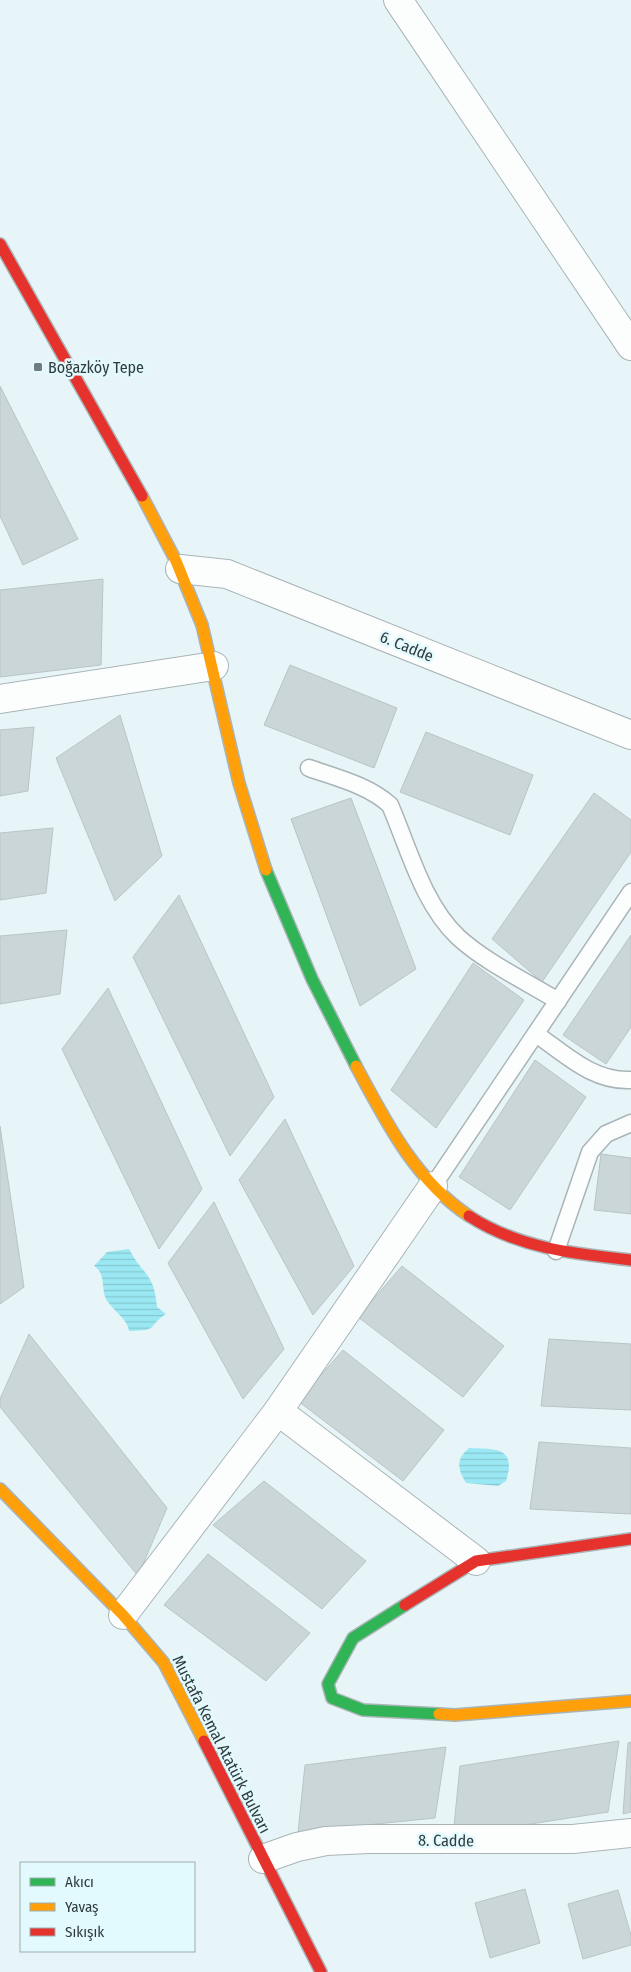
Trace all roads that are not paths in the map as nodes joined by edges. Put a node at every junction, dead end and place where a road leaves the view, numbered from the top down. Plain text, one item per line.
1 (398, 0) edge
2 (0, 244) edge
3 (631, 346) edge
4 (180, 569) junction
5 (214, 666) junction
6 (0, 699) edge
7 (631, 735) edge
8 (309, 768) dead end
9 (631, 892) edge
10 (558, 1001) junction
11 (536, 1034) junction
12 (631, 1080) edge
13 (631, 1123) edge
14 (433, 1186) junction
15 (556, 1251) junction
16 (631, 1260) edge
17 (278, 1411) junction
18 (0, 1489) edge
19 (631, 1539) edge
20 (476, 1561) junction
21 (123, 1615) junction
22 (631, 1701) edge
23 (631, 1833) edge
24 (263, 1859) junction
25 (321, 1972) edge

1 - 3 street
2 - 4 street
4 - 5 street
4 - 7 street, 6. Cadde
5 - 6 street
5 - 14 street
8 - 10 lane
9 - 10 lane
10 - 11 lane
11 - 12 lane
11 - 14 lane
13 - 15 lane
14 - 15 street
14 - 17 street
15 - 16 street
17 - 20 street
17 - 21 street
18 - 21 street, Mustafa Kemal Atatürk Bulvarı
19 - 20 street
20 - 22 street
21 - 24 street, Mustafa Kemal Atatürk Bulvarı
23 - 24 street, 8. Cadde
24 - 25 street, Mustafa Kemal Atatürk Bulvarı

